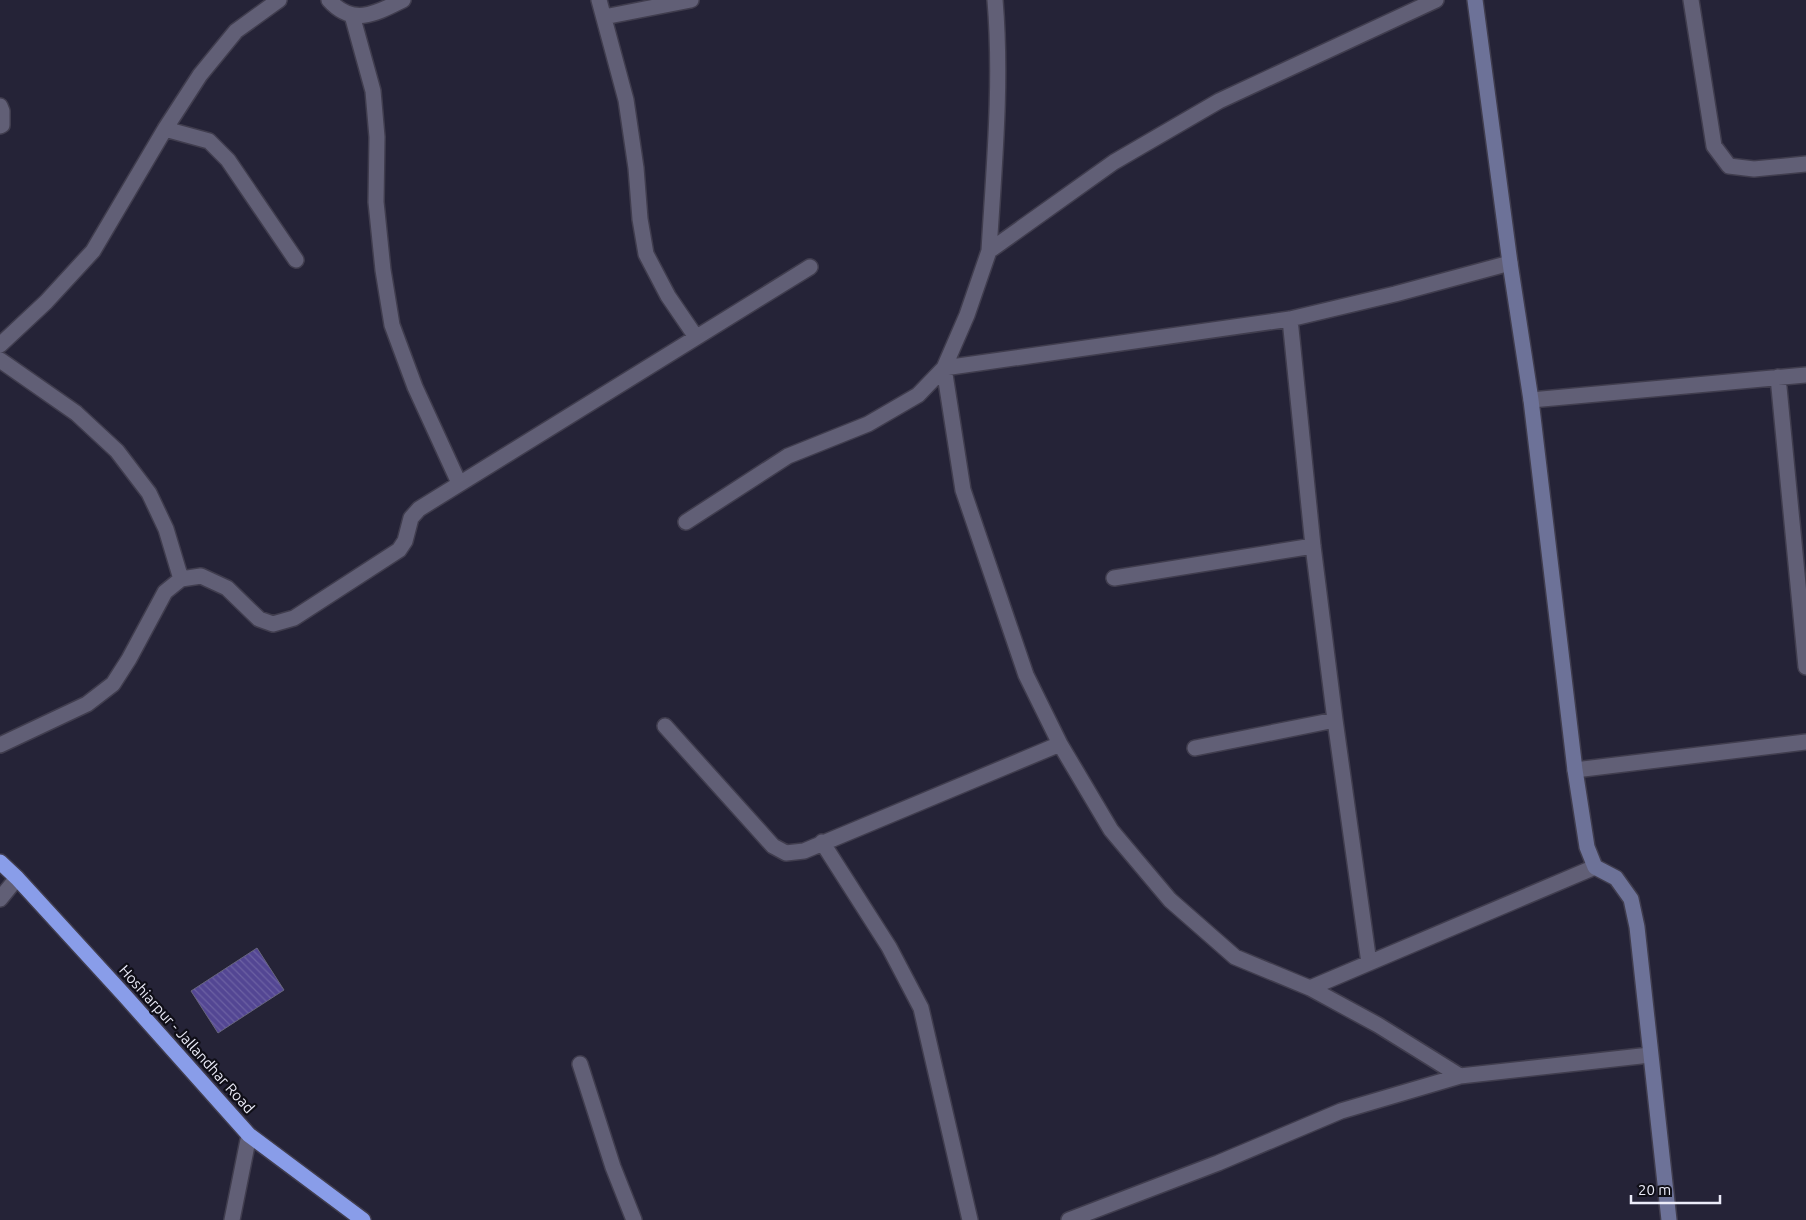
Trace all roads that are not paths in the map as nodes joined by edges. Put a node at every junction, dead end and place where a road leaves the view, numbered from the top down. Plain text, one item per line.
1 (279, 0) edge
2 (329, 0) edge
3 (403, 0) edge
4 (599, 0) edge
5 (690, 0) edge
6 (995, 0) edge
7 (1436, 0) edge
8 (1476, 0) edge
9 (1691, 0) edge
10 (352, 15) junction
11 (604, 17) junction
12 (0, 106) edge
13 (0, 126) edge
14 (165, 129) junction
15 (1806, 164) edge
16 (989, 251) junction
17 (296, 260) dead end
18 (1510, 263) junction
19 (810, 267) dead end
20 (1290, 318) junction
21 (696, 337) junction
22 (0, 345) edge
23 (0, 360) edge
24 (944, 368) junction
25 (1806, 375) edge
26 (1778, 377) junction
27 (1532, 400) junction
28 (459, 483) junction
29 (686, 522) dead end
30 (1313, 546) junction
31 (1114, 578) dead end
32 (181, 579) junction
33 (1806, 667) edge
34 (1335, 720) junction
35 (665, 726) dead end
36 (1806, 742) edge
37 (1060, 744) junction
38 (0, 746) edge
39 (1195, 748) dead end
40 (1575, 770) junction
41 (822, 842) junction
42 (0, 862) edge
43 (1595, 867) junction
44 (17, 878) junction
45 (0, 899) edge
46 (1370, 963) junction
47 (1310, 988) junction
48 (1650, 1055) junction
49 (580, 1064) dead end
50 (1460, 1076) junction
51 (249, 1136) junction
52 (232, 1220) edge
53 (363, 1220) edge
54 (634, 1220) edge
55 (970, 1220) edge
56 (1069, 1220) edge
57 (1669, 1220) edge

1 - 14 street
2 - 10 street
3 - 10 street
4 - 11 street
5 - 11 street
6 - 16 street
7 - 16 street
8 - 18 street
9 - 15 street
10 - 28 street
11 - 21 street
12 - 13 street
14 - 17 street
14 - 22 street
16 - 24 street
18 - 20 street
18 - 27 street
19 - 21 street
20 - 24 street
20 - 30 street
21 - 28 street
23 - 32 street
24 - 29 street
24 - 37 street
25 - 26 street
26 - 27 street
26 - 33 street
27 - 40 street
28 - 32 street
30 - 31 street
30 - 34 street
32 - 38 street
34 - 39 street
34 - 46 street
35 - 41 street
36 - 40 street
37 - 41 street
37 - 47 street
40 - 43 street
41 - 55 street
42 - 44 highway, Hoshiarpur - Jallandhar Road
43 - 46 street
43 - 48 street
44 - 45 street
44 - 51 highway, Hoshiarpur - Jallandhar Road
46 - 47 street
47 - 50 street
48 - 50 street
48 - 57 street
49 - 54 street
50 - 56 street
51 - 52 street
51 - 53 highway, Hoshiarpur - Jallandhar Road

